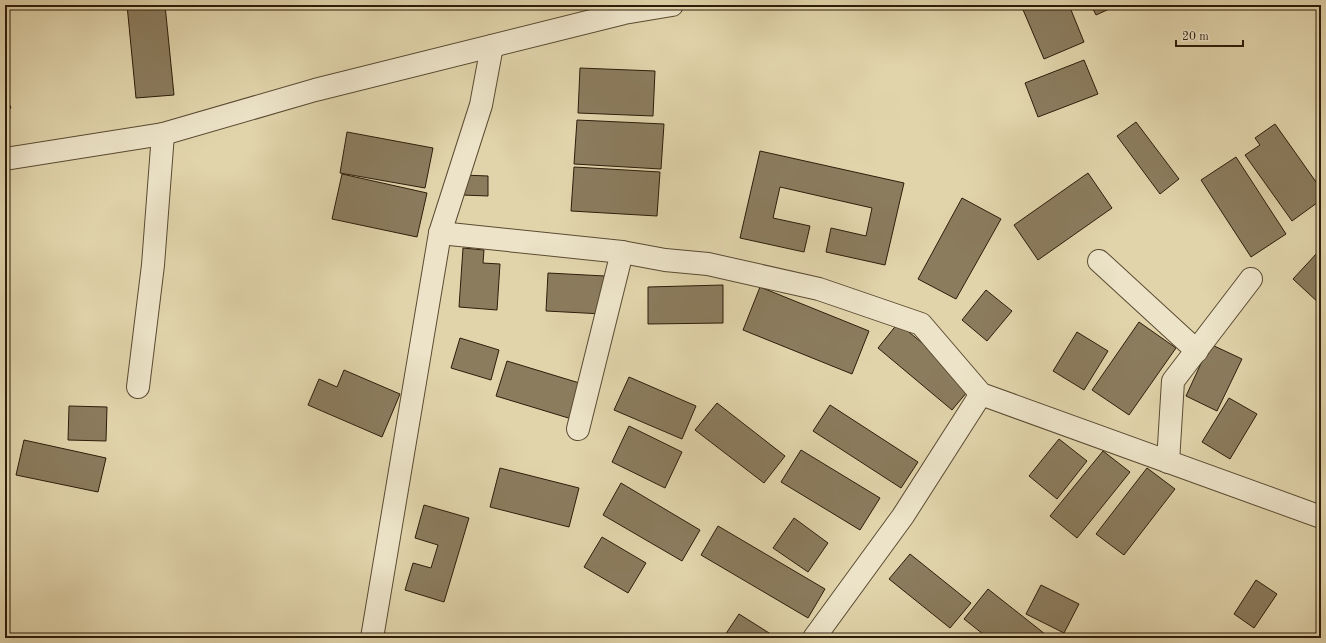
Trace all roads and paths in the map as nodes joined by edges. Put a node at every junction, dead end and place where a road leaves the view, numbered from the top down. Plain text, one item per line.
1 (672, 5) edge
2 (492, 46) junction
3 (163, 134) junction
4 (5, 160) edge
5 (440, 233) junction
6 (622, 252) junction
7 (1099, 261) dead end
8 (1251, 279) dead end
9 (1197, 350) junction
10 (138, 387) dead end
11 (981, 394) junction
12 (578, 429) dead end
13 (1168, 462) junction
14 (1321, 517) edge
15 (372, 638) edge
16 (814, 638) edge

1 - 2 street
2 - 3 street
2 - 5 street
3 - 4 street
3 - 10 street
5 - 6 street
5 - 15 street
6 - 11 street
6 - 12 street
7 - 9 street
8 - 9 street
9 - 13 street
11 - 13 street
11 - 16 street
13 - 14 street

